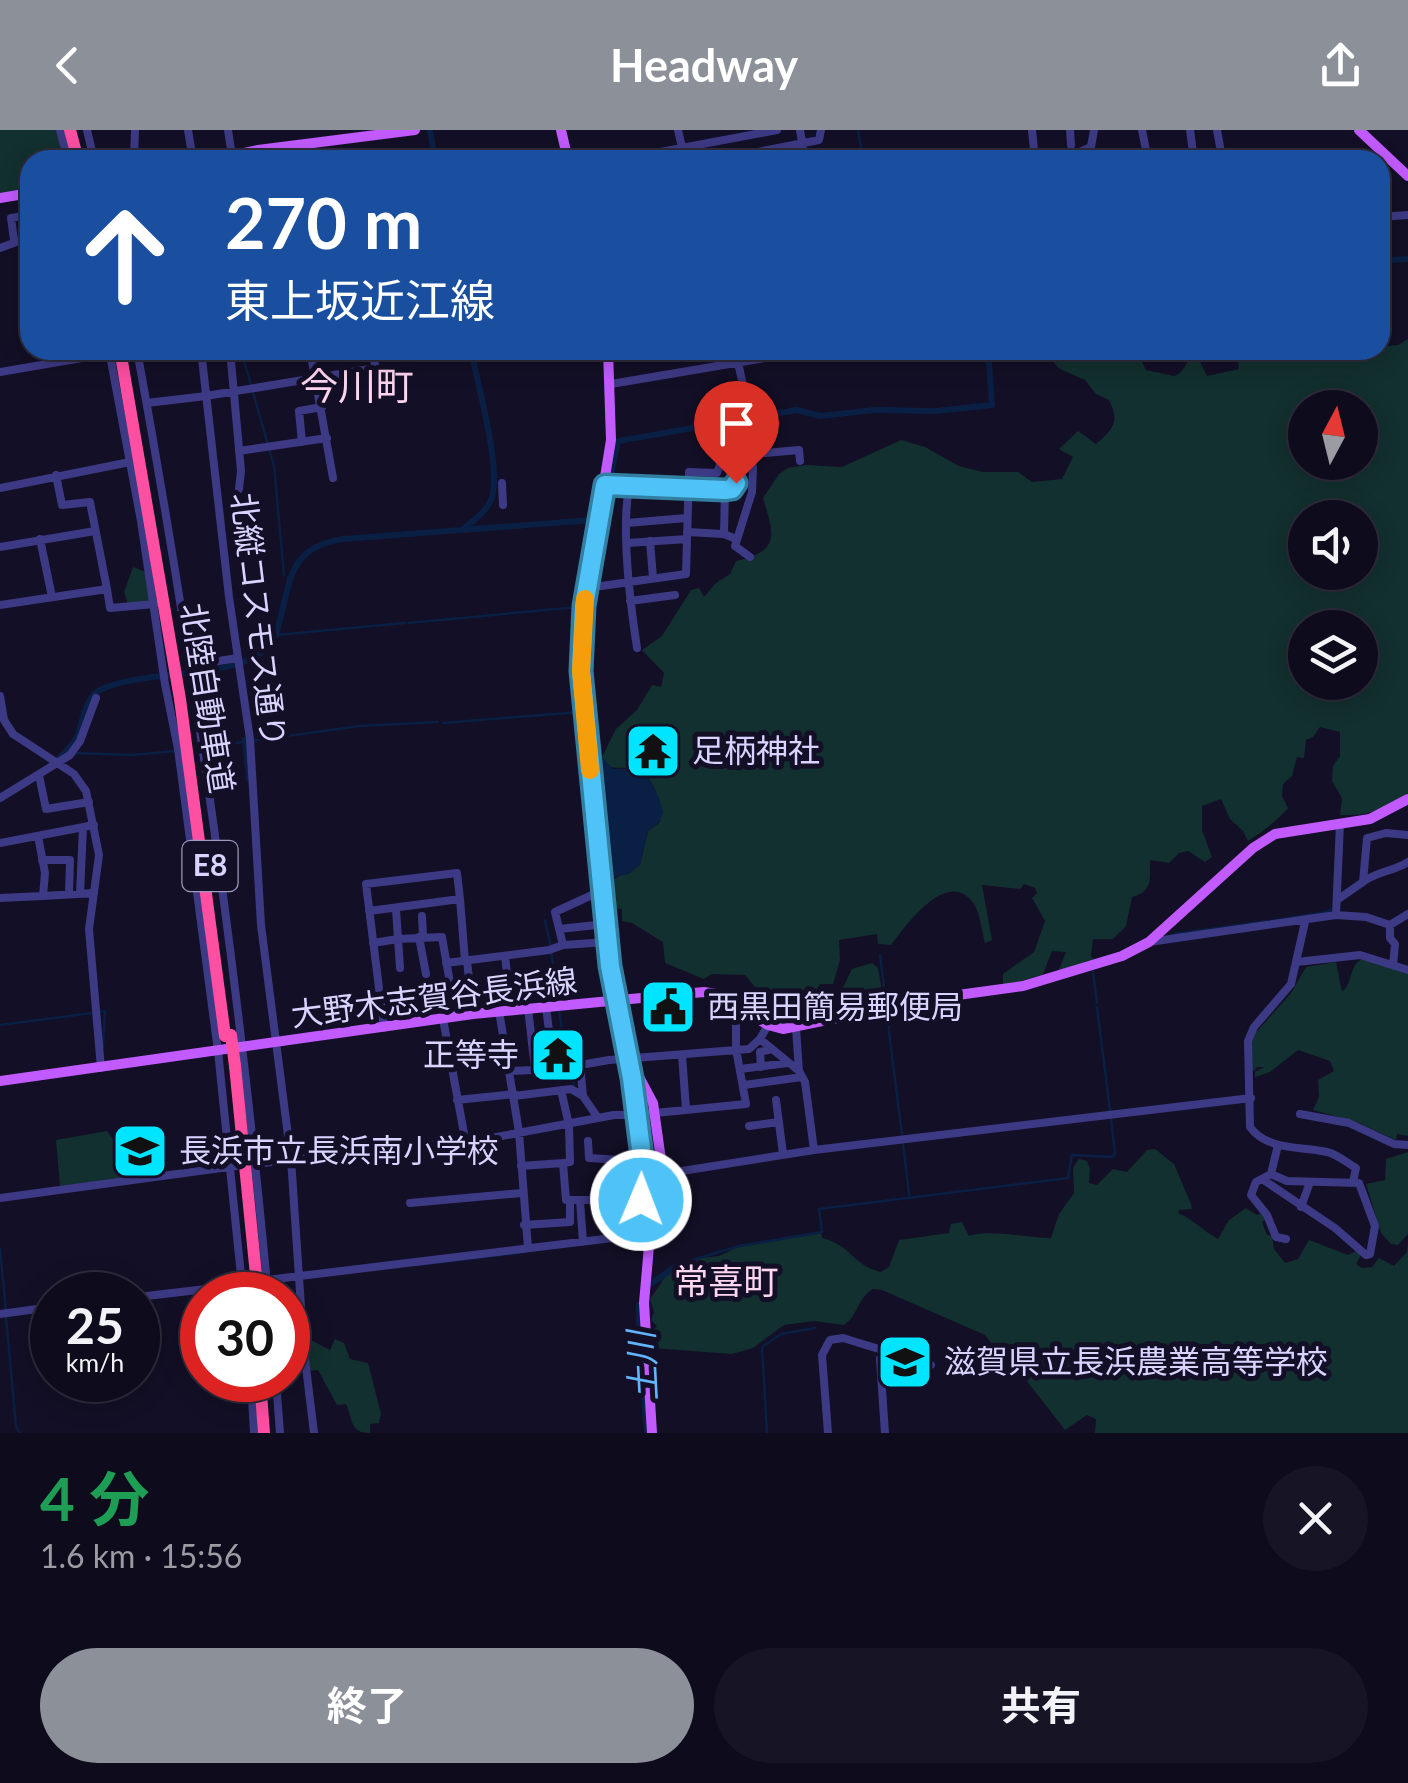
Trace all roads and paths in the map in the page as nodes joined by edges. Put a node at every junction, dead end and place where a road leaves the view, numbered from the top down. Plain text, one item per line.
1 (415, 130) edge
2 (678, 130) edge
3 (777, 130) edge
4 (800, 130) edge
5 (820, 130) edge
6 (1070, 130) edge
7 (1094, 130) edge
8 (758, 131) edge
9 (1362, 131) edge
10 (371, 133) edge
11 (335, 135) edge
12 (313, 136) edge
13 (803, 144) junction
14 (1071, 144) dead end
15 (682, 147) junction
16 (256, 150) edge
17 (667, 150) edge
18 (683, 150) edge
19 (771, 150) edge
20 (804, 150) edge
21 (1082, 150) edge
22 (1381, 150) edge
23 (1390, 158) edge
24 (1408, 176) edge
25 (20, 217) edge
26 (20, 239) edge
27 (14, 240) junction
28 (0, 248) edge
29 (66, 360) edge
30 (117, 360) edge
31 (118, 360) edge
32 (139, 360) edge
33 (202, 360) edge
34 (231, 360) edge
35 (312, 360) edge
36 (374, 360) edge
37 (609, 360) edge
38 (737, 360) edge
39 (772, 360) edge
40 (738, 364) junction
41 (0, 372) edge
42 (316, 379) junction
43 (612, 384) junction
44 (234, 392) junction
45 (206, 396) junction
46 (146, 403) junction
47 (322, 407) junction
48 (746, 421) junction
49 (327, 438) junction
50 (302, 442) junction
51 (749, 444) junction
52 (239, 451) junction
53 (800, 461) dead end
54 (130, 462) junction
55 (744, 466) junction
56 (56, 475) junction
57 (333, 478) dead end
58 (502, 484) dead end
59 (605, 485) junction
60 (630, 486) junction
61 (688, 487) junction
62 (0, 488) edge
63 (239, 489) dead end
64 (725, 490) junction
65 (503, 505) dead end
66 (686, 518) junction
67 (628, 523) junction
68 (96, 531) junction
69 (724, 534) junction
70 (687, 535) junction
71 (40, 539) junction
72 (736, 539) junction
73 (650, 541) junction
74 (628, 543) junction
75 (0, 547) edge
76 (750, 557) dead end
77 (653, 578) junction
78 (630, 580) junction
79 (587, 588) junction
80 (108, 589) junction
81 (675, 595) dead end
82 (52, 596) junction
83 (630, 602) junction
84 (154, 604) junction
85 (0, 605) edge
86 (637, 648) dead end
87 (239, 666) junction
88 (193, 670) junction
89 (0, 696) edge
90 (96, 698) dead end
91 (2, 720) edge
92 (56, 762) junction
93 (40, 775) junction
94 (0, 798) edge
95 (89, 802) junction
96 (1407, 803) edge
97 (94, 824) junction
98 (1340, 824) junction
99 (84, 827) junction
100 (38, 836) junction
101 (1408, 836) edge
102 (0, 843) edge
103 (42, 860) junction
104 (1408, 862) edge
105 (1363, 882) junction
106 (603, 890) junction
107 (94, 893) junction
108 (68, 894) junction
109 (80, 894) junction
110 (43, 896) junction
111 (0, 898) edge
112 (460, 898) junction
113 (1337, 900) junction
114 (396, 909) junction
115 (370, 910) junction
116 (1336, 915) junction
117 (422, 916) dead end
118 (1406, 917) edge
119 (1305, 922) junction
120 (606, 924) junction
121 (1390, 925) junction
122 (559, 929) junction
123 (421, 936) junction
124 (398, 939) junction
125 (608, 942) junction
126 (1149, 942) junction
127 (372, 943) junction
128 (563, 945) junction
129 (505, 956) junction
130 (466, 961) junction
131 (1297, 962) junction
132 (446, 963) junction
133 (1393, 965) junction
134 (400, 968) dead end
135 (1408, 970) edge
136 (426, 974) dead end
137 (616, 1002) junction
138 (555, 1006) junction
139 (736, 1006) junction
140 (528, 1008) junction
141 (505, 1011) junction
142 (473, 1014) junction
143 (456, 1017) junction
144 (443, 1019) junction
145 (768, 1025) junction
146 (384, 1028) junction
147 (796, 1028) junction
148 (760, 1039) junction
149 (276, 1043) junction
150 (243, 1049) junction
151 (736, 1049) junction
152 (772, 1049) junction
153 (218, 1052) junction
154 (682, 1056) junction
155 (628, 1058) junction
156 (788, 1063) junction
157 (574, 1066) junction
158 (761, 1067) junction
159 (101, 1068) junction
160 (535, 1068) junction
161 (740, 1069) junction
162 (510, 1072) junction
163 (801, 1074) junction
164 (635, 1076) junction
165 (0, 1080) edge
166 (744, 1084) junction
167 (566, 1089) junction
168 (514, 1095) junction
169 (584, 1095) junction
170 (1251, 1098) junction
171 (457, 1100) junction
172 (776, 1100) dead end
173 (686, 1109) junction
174 (655, 1112) junction
175 (1300, 1114) dead end
176 (635, 1115) junction
177 (598, 1118) junction
178 (778, 1122) junction
179 (569, 1126) junction
180 (748, 1126) dead end
181 (519, 1132) junction
182 (465, 1139) junction
183 (588, 1140) dead end
184 (1278, 1145) junction
185 (1408, 1145) edge
186 (814, 1150) junction
187 (783, 1154) junction
188 (642, 1157) junction
189 (289, 1159) junction
190 (615, 1160) junction
191 (563, 1163) junction
192 (252, 1164) junction
193 (233, 1166) junction
194 (522, 1166) junction
195 (662, 1174) junction
196 (1271, 1174) junction
197 (1262, 1179) junction
198 (1310, 1182) junction
199 (1353, 1182) junction
200 (641, 1190) junction
201 (522, 1192) junction
202 (615, 1192) junction
203 (0, 1198) edge
204 (575, 1200) junction
205 (410, 1204) dead end
206 (1302, 1208) junction
207 (524, 1224) junction
208 (647, 1234) junction
209 (1286, 1239) dead end
210 (583, 1242) junction
211 (526, 1249) junction
212 (250, 1272) edge
213 (251, 1272) edge
214 (253, 1272) edge
215 (299, 1272) edge
216 (310, 1277) edge
217 (30, 1310) edge
218 (0, 1314) edge
219 (880, 1359) dead end
220 (931, 1365) dead end
221 (310, 1389) edge
222 (252, 1402) edge
223 (265, 1402) edge
224 (278, 1402) edge
225 (254, 1433) edge
226 (267, 1433) edge
227 (280, 1433) edge
228 (314, 1433) edge
229 (652, 1433) edge
230 (828, 1433) edge
231 (885, 1433) edge

1 - 10 main road
2 - 15 street
3 - 8 street
4 - 13 street
5 - 13 street
6 - 14 street
7 - 21 street
8 - 15 street
9 - 22 main road
10 - 11 main road
11 - 12 main road
12 - 16 main road
13 - 19 street
13 - 20 street
15 - 17 street
15 - 18 street
23 - 24 main road
25 - 27 street
26 - 27 street
27 - 28 street
29 - 41 street
30 - 54 street
31 - 213 highway, 北陸自動車道 / E8, bridge
32 - 46 street
33 - 45 street, 北縦コスモス通り
34 - 44 street
35 - 42 street
36 - 42 street
37 - 43 main road
38 - 40 street
39 - 40 street
40 - 43 street
40 - 48 street
42 - 44 street
42 - 47 street
43 - 59 main road
44 - 45 street
44 - 52 street
45 - 46 street
45 - 87 street, 北縦コスモス通り
46 - 88 street
47 - 49 street
47 - 50 street
48 - 51 street
48 - 61 street
49 - 50 street
49 - 57 street
50 - 52 street
51 - 53 street
51 - 55 street
52 - 63 street
54 - 56 street
54 - 84 street
55 - 64 street
55 - 72 street
56 - 62 street
56 - 68 street
58 - 65 street
59 - 60 street
59 - 79 main road
60 - 61 street
60 - 67 street
61 - 64 street
61 - 66 street
64 - 69 street
66 - 67 street
66 - 70 street
67 - 74 street
68 - 71 street
68 - 80 street
69 - 70 street
69 - 72 street
70 - 73 street
70 - 77 street
71 - 75 street
71 - 82 street
72 - 76 street
73 - 74 street
73 - 77 street
74 - 78 street
77 - 78 street
78 - 79 street
78 - 83 street
79 - 106 main road
80 - 82 street
80 - 84 street
81 - 83 street
82 - 85 street
83 - 86 street
84 - 153 street
87 - 88 street
87 - 149 street, 北縦コスモス通り
88 - 150 street
89 - 91 street
90 - 92 street
91 - 92 street
92 - 93 street
92 - 95 street
93 - 94 street
93 - 95 street
95 - 97 street
96 - 98 main road, 大野木志賀谷長浜線
97 - 99 street
97 - 107 street
98 - 113 street
98 - 126 main road, 大野木志賀谷長浜線
99 - 100 street
99 - 109 street
100 - 102 street
100 - 103 street
101 - 105 street
103 - 108 street
103 - 110 street
104 - 105 street
105 - 113 street
106 - 120 main road
106 - 122 street
107 - 109 street
107 - 159 street
108 - 109 street
108 - 110 street
110 - 111 street
112 - 114 street
112 - 115 street
112 - 130 street
113 - 116 street
114 - 115 street
114 - 124 street
115 - 127 street
116 - 119 street
116 - 121 street
117 - 123 street
118 - 121 street
119 - 126 street
119 - 131 street
120 - 122 street
120 - 125 main road
121 - 133 street
122 - 128 street
123 - 124 street
123 - 132 street
123 - 136 street
124 - 127 street
124 - 134 street
125 - 128 street
125 - 137 main road
126 - 147 main road, 大野木志賀谷長浜線
127 - 146 street
128 - 129 street
129 - 130 street
129 - 141 street
130 - 132 street
130 - 142 street
131 - 133 street
131 - 170 street
132 - 143 street
133 - 135 street
137 - 138 main road, 大野木志賀谷長浜線
137 - 139 main road, 大野木志賀谷長浜線
137 - 155 main road
138 - 140 main road, 大野木志賀谷長浜線
138 - 157 street
139 - 145 main road, 大野木志賀谷長浜線
139 - 151 street
140 - 141 main road, 大野木志賀谷長浜線
140 - 160 street
141 - 142 main road, 大野木志賀谷長浜線
141 - 162 street
142 - 143 main road, 大野木志賀谷長浜線
143 - 144 main road, 大野木志賀谷長浜線
144 - 146 main road, 大野木志賀谷長浜線
144 - 171 street
145 - 147 main road, 大野木志賀谷長浜線
145 - 148 street
146 - 149 main road, 大野木志賀谷長浜線
147 - 163 street
148 - 151 street
148 - 152 street
149 - 150 main road, 大野木志賀谷長浜線
149 - 189 street, 北縦コスモス通り
150 - 153 main road, 大野木志賀谷長浜線
150 - 192 street
151 - 154 street
151 - 161 street
152 - 156 street
152 - 158 street
153 - 159 main road, 大野木志賀谷長浜線
153 - 193 street
154 - 155 street
154 - 173 street
155 - 157 street
155 - 164 main road
156 - 158 street
156 - 163 street
157 - 160 street
157 - 167 street
157 - 169 street
158 - 161 street
159 - 165 main road, 大野木志賀谷長浜線
160 - 162 street
161 - 166 street
162 - 168 street
163 - 166 street
163 - 186 street
164 - 174 main road
164 - 176 street
166 - 173 street
167 - 168 street
167 - 169 street
167 - 179 street
168 - 171 street
168 - 181 street
169 - 177 street
170 - 184 street
170 - 186 street
171 - 182 street
172 - 178 street
173 - 174 street
174 - 176 street
174 - 195 main road
175 - 185 street
176 - 177 street
176 - 188 street
177 - 179 street
178 - 180 street
178 - 187 street
179 - 181 street
179 - 191 street
181 - 182 street
181 - 194 street
182 - 189 street
183 - 190 street
184 - 196 street
184 - 199 street
186 - 187 street
187 - 195 street
188 - 190 street
188 - 200 street
189 - 192 street
189 - 215 street, 北縦コスモス通り
190 - 202 street
191 - 194 street
191 - 204 street
192 - 214 street
193 - 203 street
193 - 212 street
194 - 201 street
195 - 208 main road
196 - 197 street
196 - 198 street
197 - 206 street
197 - 209 street
198 - 199 street
198 - 206 street
199 - 206 street
200 - 202 street
200 - 208 street
201 - 205 street
201 - 207 street
202 - 204 street
204 - 207 street
204 - 210 street
207 - 211 street
208 - 210 street
208 - 229 main road
210 - 211 street
211 - 216 street
217 - 218 street
219 - 231 street
220 - 230 street
221 - 228 street, 北縦コスモス通り
222 - 225 street
223 - 226 highway
224 - 227 street

